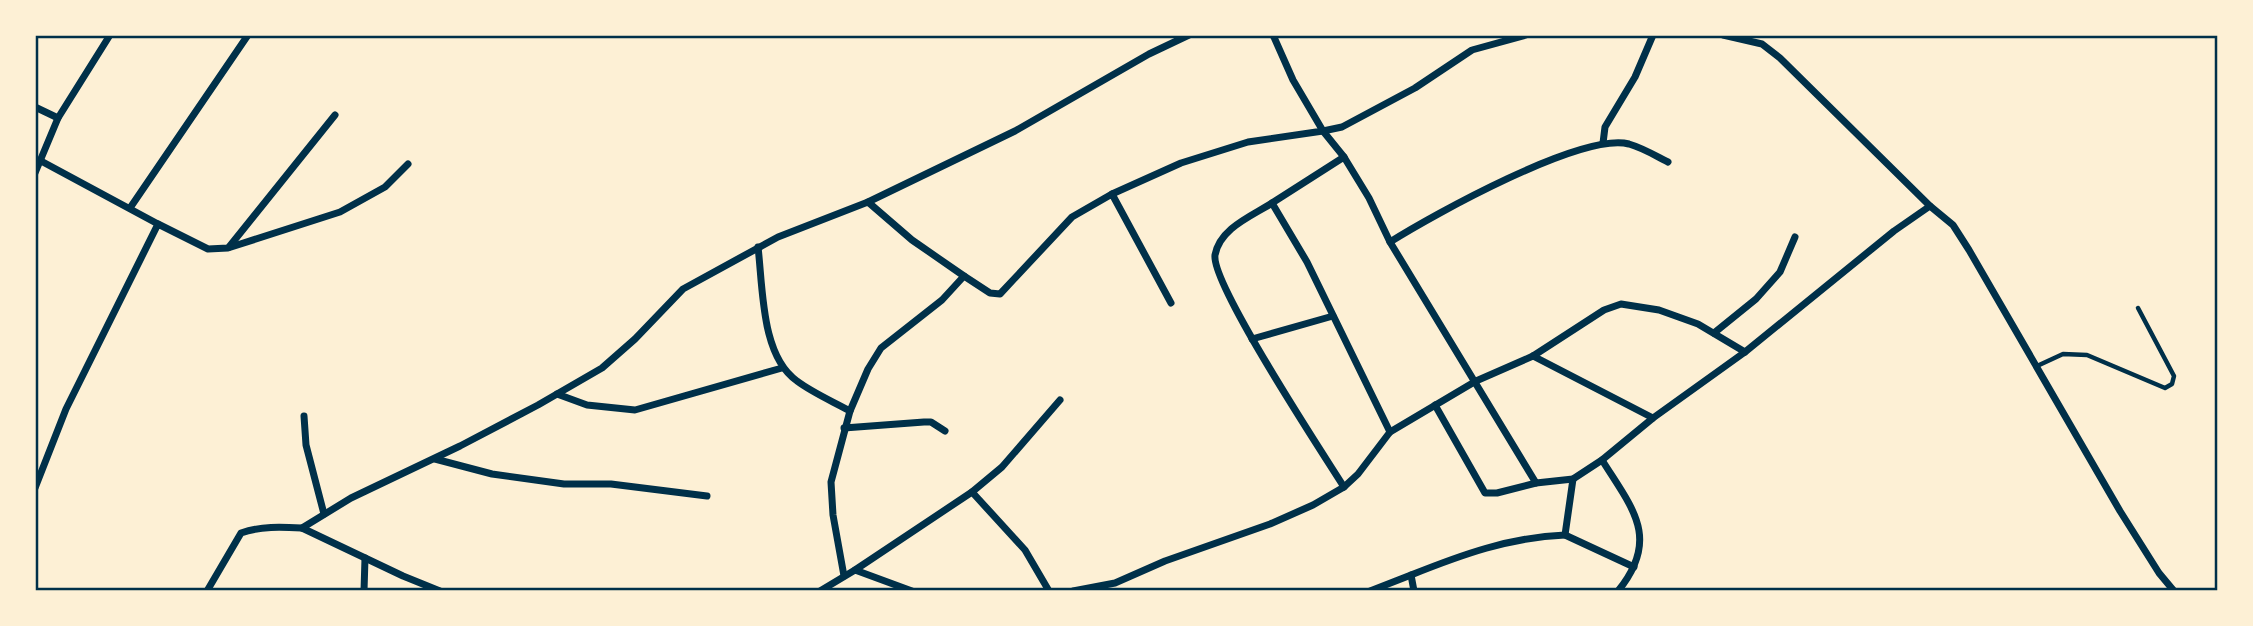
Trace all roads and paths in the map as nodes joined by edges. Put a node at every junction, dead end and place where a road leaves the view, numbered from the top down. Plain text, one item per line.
1 (110, 35) edge
2 (248, 35) edge
3 (1189, 35) edge
4 (1273, 35) edge
5 (1526, 35) edge
6 (1653, 35) edge
7 (1723, 35) edge
8 (1754, 35) edge
9 (1508, 37) edge
10 (1762, 44) junction
11 (35, 107) edge
12 (335, 115) dead end
13 (58, 118) junction
14 (1323, 131) junction
15 (1603, 143) junction
16 (1344, 157) junction
17 (41, 161) junction
18 (1668, 162) dead end
19 (408, 164) dead end
20 (35, 173) edge
21 (1112, 194) junction
22 (868, 202) junction
23 (1272, 203) junction
24 (1930, 206) junction
25 (130, 208) junction
26 (158, 223) junction
27 (1795, 237) dead end
28 (1390, 242) junction
29 (758, 247) junction
30 (228, 248) junction
31 (964, 276) junction
32 (1171, 303) dead end
33 (2137, 308) dead end
34 (1333, 316) junction
35 (1714, 333) junction
36 (1252, 339) junction
37 (1745, 352) junction
38 (1533, 356) junction
39 (2036, 366) junction
40 (782, 368) junction
41 (1476, 381) junction
42 (557, 394) junction
43 (1060, 400) dead end
44 (1434, 405) junction
45 (850, 411) junction
46 (304, 416) dead end
47 (1653, 418) junction
48 (844, 428) junction
49 (945, 432) dead end
50 (1390, 432) junction
51 (434, 459) junction
52 (1602, 460) junction
53 (1573, 479) junction
54 (1536, 483) junction
55 (1344, 486) junction
56 (35, 488) edge
57 (972, 492) junction
58 (707, 496) dead end
59 (324, 514) junction
60 (302, 528) junction
61 (1565, 535) junction
62 (365, 558) junction
63 (1634, 567) junction
64 (855, 570) junction
65 (1411, 575) junction
66 (844, 576) junction
67 (1101, 588) edge
68 (207, 591) edge
69 (364, 591) edge
70 (440, 591) edge
71 (820, 591) edge
72 (912, 591) edge
73 (1049, 591) edge
74 (1073, 591) edge
75 (1370, 591) edge
76 (1415, 591) edge
77 (1618, 591) edge
78 (2174, 591) edge

1 - 13 street
2 - 25 street
3 - 22 street
4 - 14 street
5 - 9 street
6 - 15 street
7 - 10 street
8 - 10 street
9 - 14 street
10 - 24 street
11 - 13 street
12 - 30 street
13 - 17 street
14 - 16 street
14 - 21 street
15 - 18 street
15 - 28 street
16 - 23 street
16 - 28 street
17 - 20 street
17 - 25 street
19 - 30 street
21 - 31 street
21 - 32 street
22 - 29 street
22 - 31 street
23 - 34 street
23 - 36 street
24 - 37 street
24 - 39 street
25 - 26 street
26 - 30 street
26 - 56 street
27 - 35 street
28 - 41 street
29 - 40 street
29 - 42 street
31 - 45 street
33 - 39 lane
34 - 36 street
34 - 50 street
35 - 37 street
35 - 38 street
36 - 55 street
37 - 47 street
38 - 41 street
38 - 47 street
39 - 78 street
40 - 42 street
40 - 45 street
41 - 44 street
41 - 54 street
42 - 51 street
43 - 57 street
44 - 50 street
44 - 54 street
45 - 48 street
46 - 59 street
47 - 52 street
48 - 49 street
48 - 66 street
50 - 55 street
51 - 58 street
51 - 59 street
52 - 53 street
52 - 63 street
53 - 54 street
53 - 61 street
55 - 67 street
57 - 64 street
57 - 73 street
59 - 60 street
60 - 62 street
60 - 68 street
61 - 63 street
61 - 65 street
62 - 69 street
62 - 70 street
63 - 77 street
64 - 66 street
64 - 72 street
65 - 75 street
65 - 76 street
66 - 71 street
67 - 74 street

